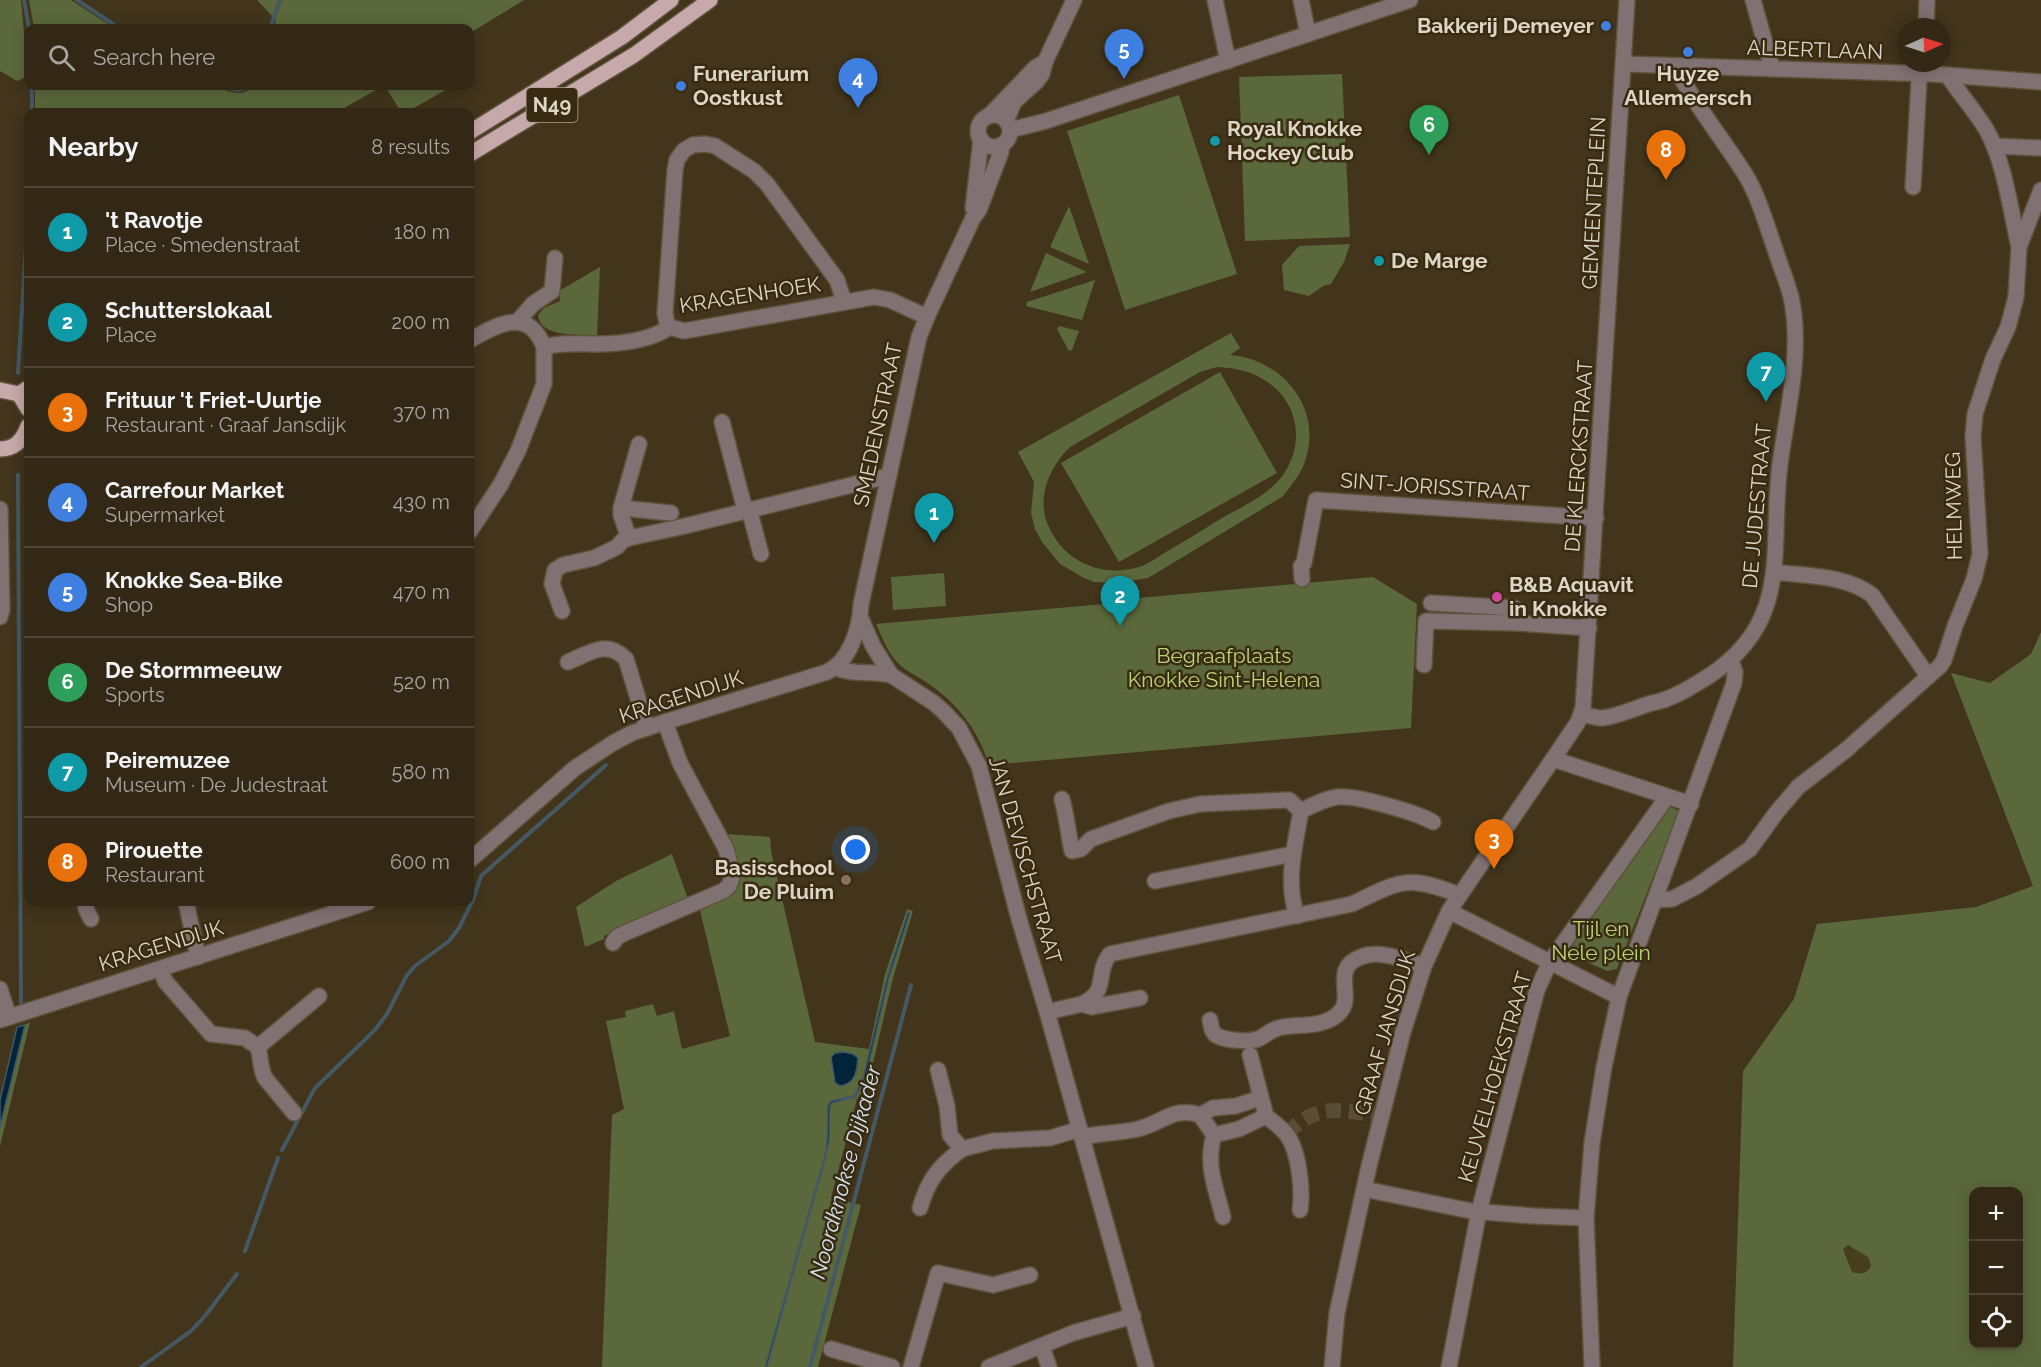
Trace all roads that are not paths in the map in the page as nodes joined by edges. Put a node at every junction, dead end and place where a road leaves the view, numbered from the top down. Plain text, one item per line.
1 (671, 0) edge
2 (710, 0) edge
3 (1074, 0) edge
4 (1215, 0) edge
5 (1301, 0) edge
6 (1410, 0) edge
7 (1627, 0) edge
8 (1753, 0) edge
9 (1927, 0) edge
10 (1926, 18) edge
11 (1308, 34) junction
12 (1228, 61) junction
13 (1045, 62) junction
14 (1623, 64) junction
15 (1675, 67) junction
16 (1897, 68) edge
17 (1770, 69) junction
18 (1921, 72) edge
19 (1936, 72) edge
20 (1948, 76) junction
21 (2041, 82) edge
22 (989, 116) junction
23 (1008, 125) junction
24 (474, 130) edge
25 (981, 139) junction
26 (1001, 145) junction
27 (1994, 146) junction
28 (2041, 148) edge
29 (474, 152) edge
30 (1913, 187) dead end
31 (2041, 190) edge
32 (973, 218) junction
33 (2019, 247) junction
34 (555, 258) dead end
35 (844, 301) junction
36 (927, 317) junction
37 (517, 322) junction
38 (670, 327) junction
39 (474, 338) edge
40 (1607, 344) joint
41 (544, 347) junction
42 (0, 390) edge
43 (24, 397) edge
44 (24, 399) edge
45 (0, 400) edge
46 (722, 422) dead end
47 (24, 437) edge
48 (639, 444) dead end
49 (0, 449) edge
50 (24, 451) edge
51 (0, 460) edge
52 (888, 476) junction
53 (621, 508) junction
54 (0, 509) edge
55 (747, 509) junction
56 (671, 513) dead end
57 (1596, 518) junction
58 (474, 525) edge
59 (629, 538) junction
60 (761, 554) dead end
61 (1774, 572) junction
62 (1302, 579) dead end
63 (1431, 603) dead end
64 (562, 611) dead end
65 (0, 617) edge
66 (861, 619) junction
67 (1518, 623) junction
68 (1589, 628) junction
69 (1731, 660) junction
70 (568, 662) dead end
71 (1424, 665) dead end
72 (836, 668) junction
73 (891, 675) junction
74 (1928, 676) junction
75 (1582, 714) junction
76 (665, 722) junction
77 (647, 728) junction
78 (1553, 759) junction
79 (1667, 797) junction
80 (1062, 799) dead end
81 (1691, 804) junction
82 (1301, 811) junction
83 (1433, 822) dead end
84 (1293, 854) junction
85 (474, 857) edge
86 (1155, 881) dead end
87 (1459, 895) junction
88 (1655, 900) junction
89 (86, 906) edge
90 (187, 906) edge
91 (339, 906) edge
92 (1449, 911) junction
93 (1297, 916) junction
94 (91, 919) dead end
95 (613, 944) dead end
96 (198, 957) junction
97 (1550, 962) junction
98 (1425, 966) junction
99 (161, 969) junction
100 (0, 989) edge
101 (318, 996) dead end
102 (1619, 997) junction
103 (1140, 998) dead end
104 (1082, 1004) junction
105 (1047, 1012) junction
106 (4, 1019) edge
107 (1209, 1020) dead end
108 (1257, 1040) junction
109 (1237, 1041) junction
110 (258, 1047) junction
111 (1250, 1054) junction
112 (938, 1070) dead end
113 (1260, 1098) junction
114 (294, 1113) dead end
115 (1200, 1115) junction
116 (1266, 1116) junction
117 (1081, 1133) junction
118 (1214, 1135) junction
119 (962, 1149) junction
120 (1364, 1189) junction
121 (920, 1208) dead end
122 (1300, 1210) dead end
123 (1479, 1211) junction
124 (1223, 1217) dead end
125 (1586, 1218) junction
126 (1030, 1275) dead end
127 (1133, 1316) junction
128 (1042, 1346) junction
129 (831, 1349) dead end
130 (892, 1367) edge
131 (911, 1367) edge
132 (989, 1367) edge
133 (1049, 1367) edge
134 (1146, 1367) edge
135 (1332, 1367) edge
136 (1449, 1367) edge
137 (1592, 1367) edge

1 - 24 main road, N49
2 - 29 main road, N49
3 - 13 street
4 - 12 street
5 - 11 street
6 - 11 street
7 - 14 street, GEMEENTEPLEIN
8 - 17 street
9 - 10 street
11 - 12 street
12 - 23 street
13 - 22 street
13 - 23 street
14 - 15 street
14 - 40 street, GEMEENTEPLEIN
15 - 17 street, ALBERTLAAN
15 - 61 street, DE JUDESTRAAT
16 - 17 street, ALBERTLAAN
18 - 30 street
19 - 20 street, ALBERTLAAN
20 - 21 street, ALBERTLAAN
20 - 27 street
22 - 23 street
22 - 25 street
23 - 26 street
25 - 26 street
25 - 32 street, SMEDENSTRAAT
26 - 32 street, SMEDENSTRAAT
27 - 28 street
27 - 33 street
31 - 33 street, HELMWEG
32 - 36 street, SMEDENSTRAAT
33 - 74 street, HELMWEG
34 - 37 street
35 - 36 street, KRAGENHOEK
35 - 38 street, KRAGENHOEK
35 - 38 street
36 - 52 street, SMEDENSTRAAT
37 - 39 street
37 - 41 street
38 - 41 street, KRAGENHOEK
40 - 57 street, DE KLERCKSTRAAT
41 - 58 street
42 - 43 main road
44 - 45 main road
46 - 55 street
47 - 49 main road
48 - 53 street
50 - 51 main road
52 - 55 street
52 - 66 street, SMEDENSTRAAT
53 - 56 street
53 - 59 street
54 - 65 street
55 - 59 street
55 - 60 street
57 - 62 street, SINT-JORISSTRAAT
57 - 68 street, DE KLERCKSTRAAT
59 - 64 street
61 - 69 street, DE JUDESTRAAT
61 - 74 street
63 - 67 street
66 - 72 street, SMEDENSTRAAT
66 - 73 street, JAN DEVISCHSTRAAT
67 - 68 street
67 - 71 street
68 - 75 street, DE KLERCKSTRAAT
69 - 75 street, DE JUDESTRAAT
69 - 81 street
70 - 77 street
72 - 73 street, KRAGENDIJK
72 - 76 street, KRAGENDIJK
73 - 105 street, JAN DEVISCHSTRAAT
74 - 88 street, HELMWEG
75 - 78 street, GRAAF JANSDIJK
76 - 77 street, KRAGENDIJK
76 - 95 street
77 - 85 street, KRAGENDIJK
78 - 79 street
78 - 87 street, GRAAF JANSDIJK
79 - 81 street
79 - 97 street, KEUVELHOEKSTRAAT
80 - 82 street
81 - 88 street
82 - 83 street
82 - 84 street
84 - 86 street
84 - 93 street
87 - 92 street, GRAAF JANSDIJK
87 - 93 street
88 - 102 street
89 - 94 street
90 - 96 street
91 - 96 street, KRAGENDIJK
92 - 97 street
92 - 98 street, GRAAF JANSDIJK
93 - 104 street
96 - 99 street, KRAGENDIJK
97 - 102 street
97 - 123 street, KEUVELHOEKSTRAAT
98 - 108 street
98 - 120 street, GRAAF JANSDIJK
99 - 106 street, KRAGENDIJK
99 - 110 street
100 - 106 street
101 - 110 street
102 - 125 street
103 - 104 street
104 - 105 street
105 - 117 street, JAN DEVISCHSTRAAT
107 - 109 street
108 - 109 street
108 - 111 street
109 - 111 street
110 - 114 street
111 - 113 street
112 - 119 street
113 - 115 street
113 - 116 street
115 - 117 street
115 - 118 street
116 - 118 street
116 - 122 street
117 - 119 street
117 - 127 street, JAN DEVISCHSTRAAT
118 - 124 street
119 - 121 street
120 - 123 street
120 - 135 street, GRAAF JANSDIJK
123 - 125 street
123 - 136 street, KEUVELHOEKSTRAAT
125 - 137 street
126 - 131 street
127 - 128 street
127 - 134 street, JAN DEVISCHSTRAAT
128 - 132 street
128 - 133 street
129 - 130 street

